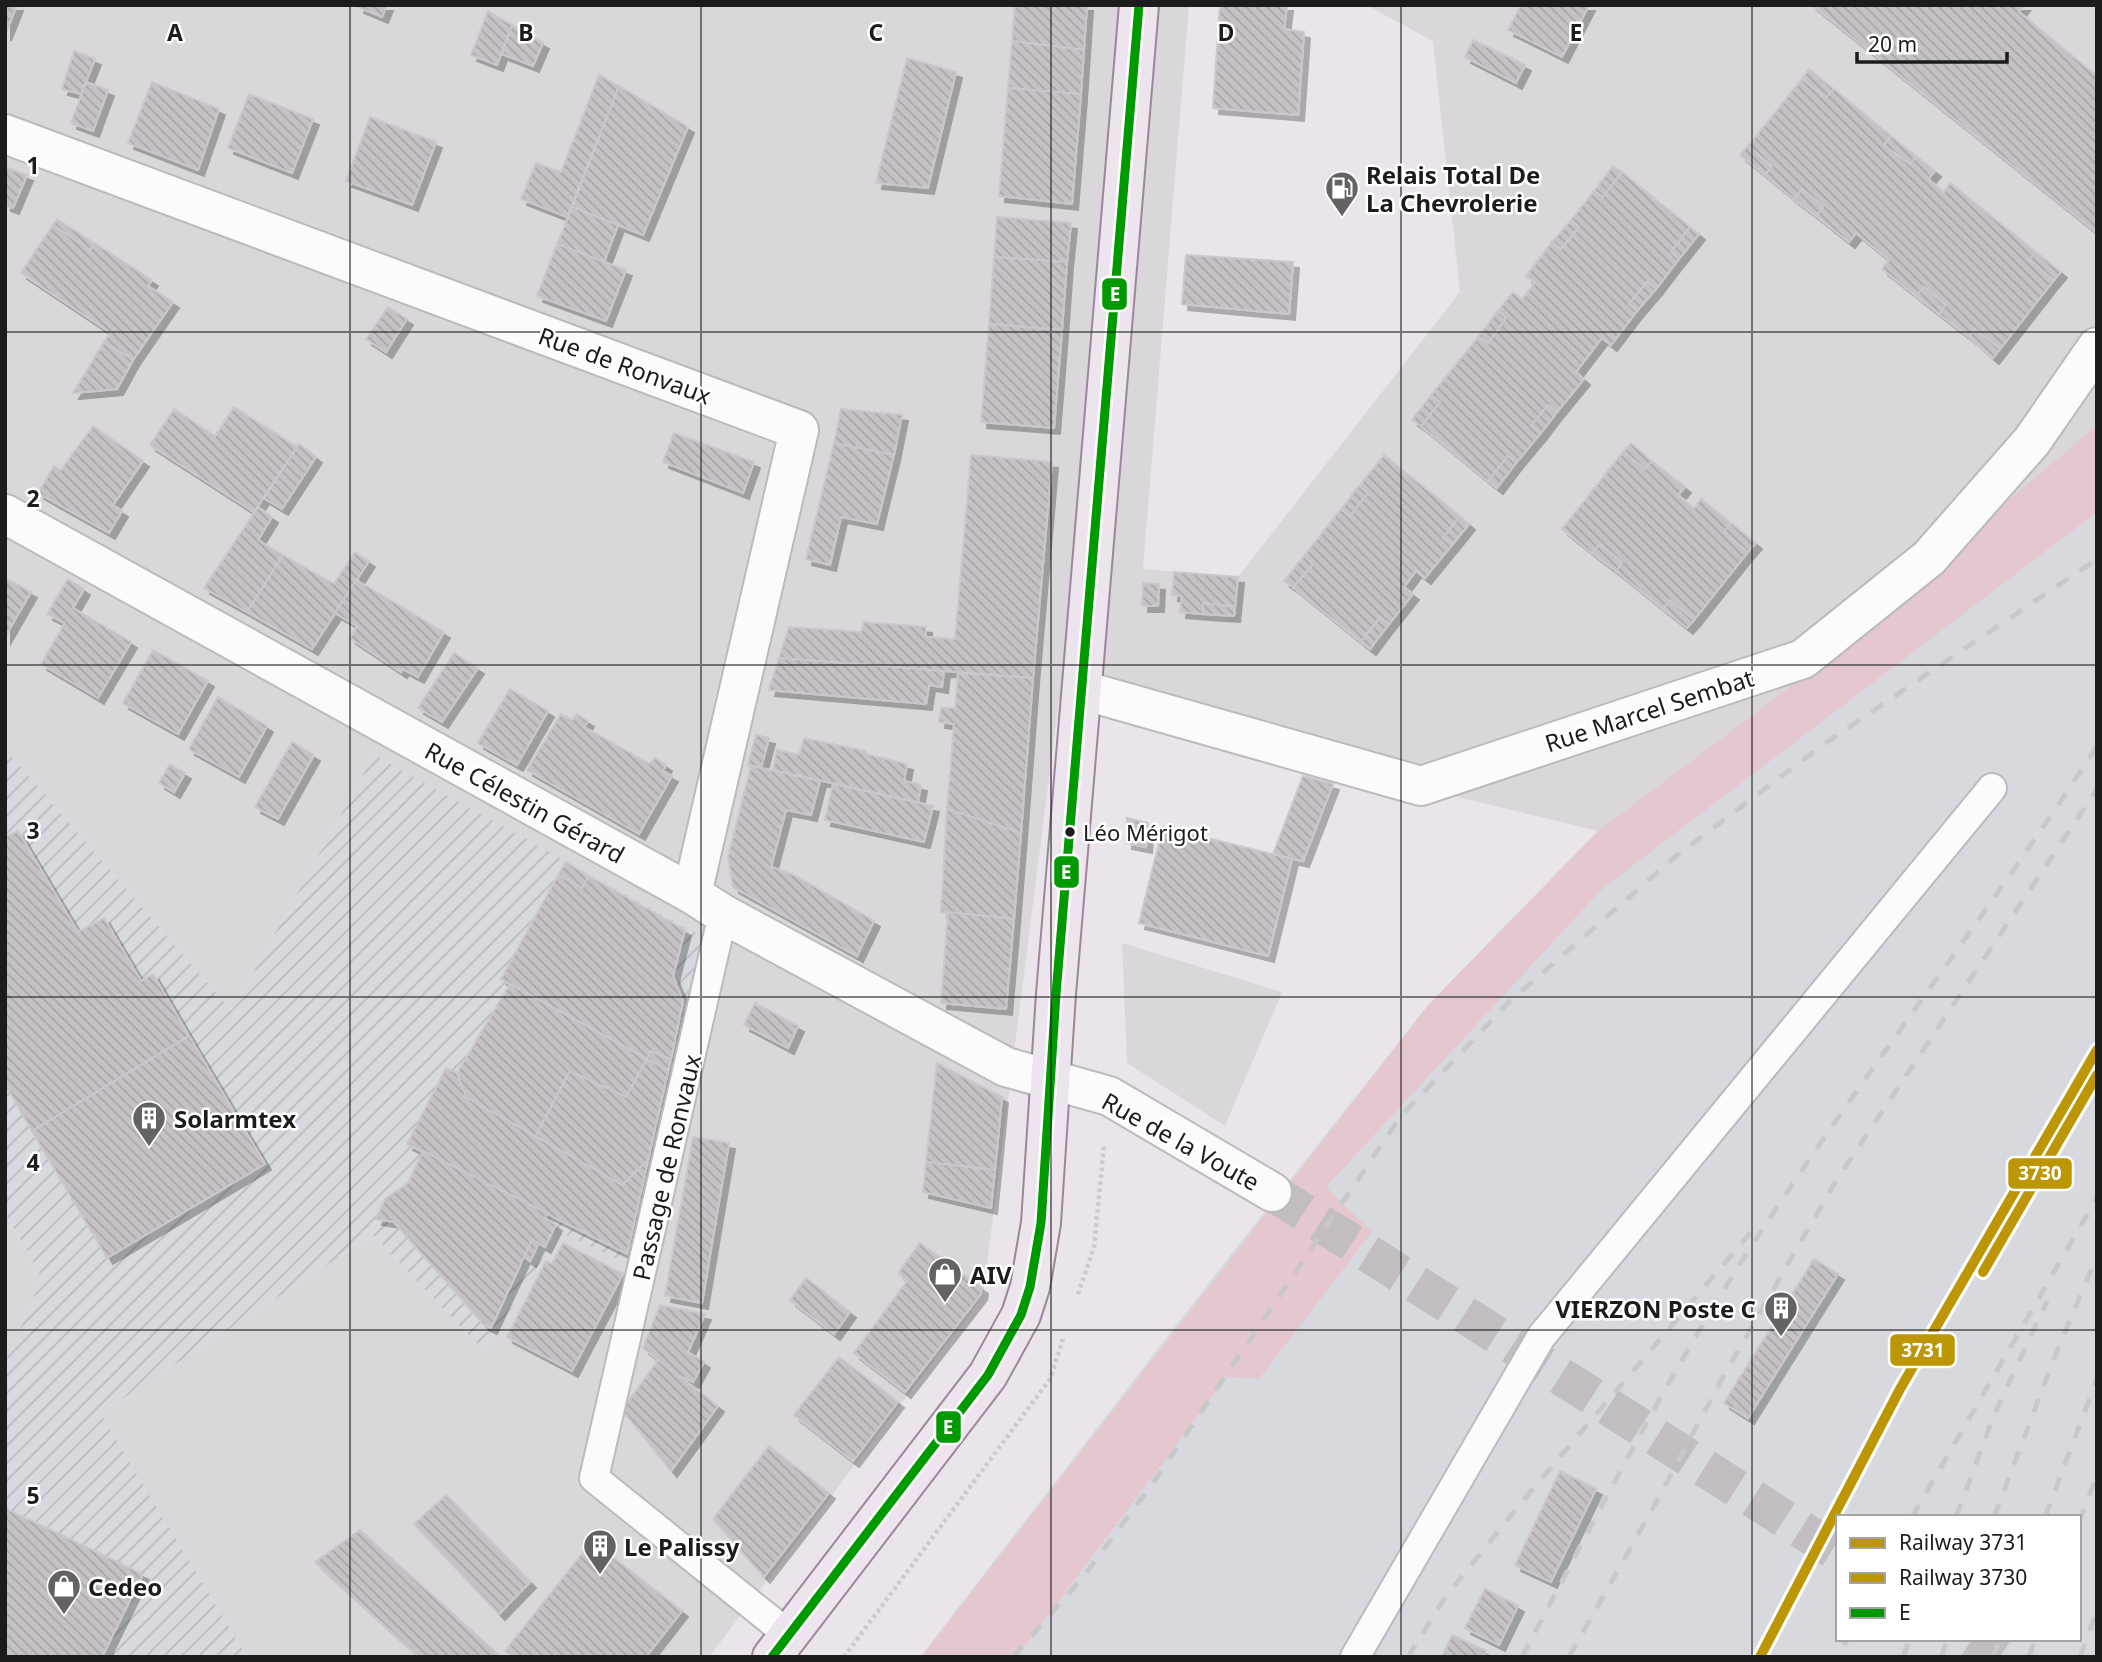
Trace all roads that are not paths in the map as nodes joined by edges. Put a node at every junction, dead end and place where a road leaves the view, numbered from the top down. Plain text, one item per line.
1 (1139, 5) edge
2 (5, 134) edge
3 (2097, 347) edge
4 (5, 514) edge
5 (1082, 690) junction
6 (1992, 788) dead end
7 (707, 904) junction
8 (1050, 1079) junction
9 (1272, 1192) tunnel mouth
10 (781, 1646) edge
11 (1355, 1657) edge

1 - 5 main road
2 - 7 street, Rue de Ronvaux
3 - 5 street, Rue Marcel Sembat
4 - 7 street, Rue Célestin Gérard
5 - 8 main road
6 - 11 lane
7 - 8 street, Rue Célestin Gérard
7 - 10 lane, Passage de Ronvaux
8 - 9 street, Rue de la Voute
8 - 10 main road

